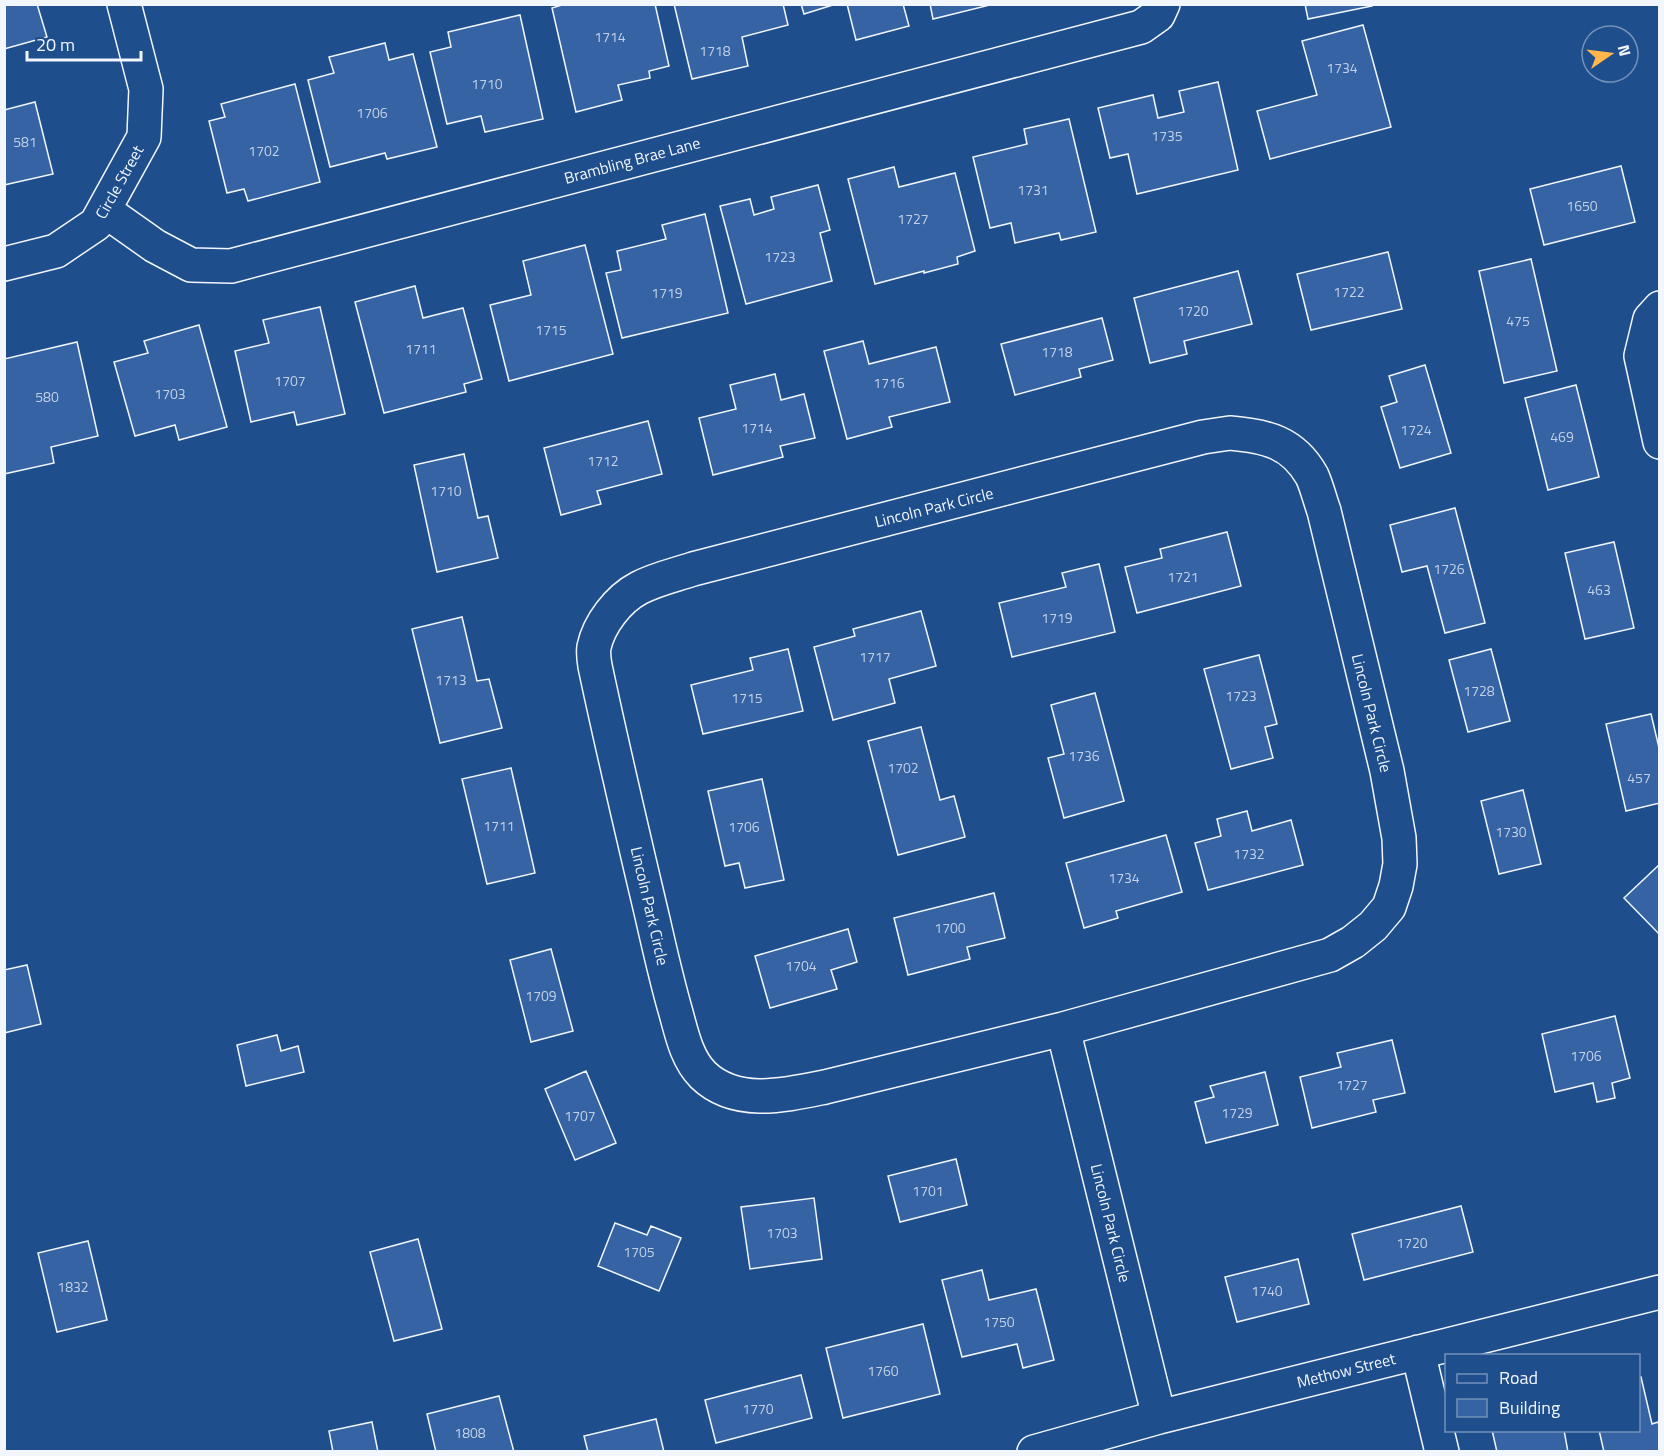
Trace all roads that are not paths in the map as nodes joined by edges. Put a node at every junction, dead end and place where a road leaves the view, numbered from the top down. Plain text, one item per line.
1 (124, 4) edge
2 (1163, 4) edge
3 (104, 210) junction
4 (4, 264) edge
5 (1659, 308) edge
6 (1659, 442) edge
7 (1063, 1029) junction
8 (1659, 1292) edge
9 (1419, 1352) junction
10 (1159, 1417) junction
11 (1034, 1452) edge
12 (1442, 1452) edge

1 - 3 street, Circle Street
2 - 3 street, Brambling Brae Lane
3 - 4 street, Circle Street
5 - 6 street
7 - 7 street, Lincoln Park Circle
7 - 10 street, Lincoln Park Circle
8 - 9 street, Methow Street
9 - 10 street, Methow Street
9 - 12 street
10 - 11 street, Methow Street

